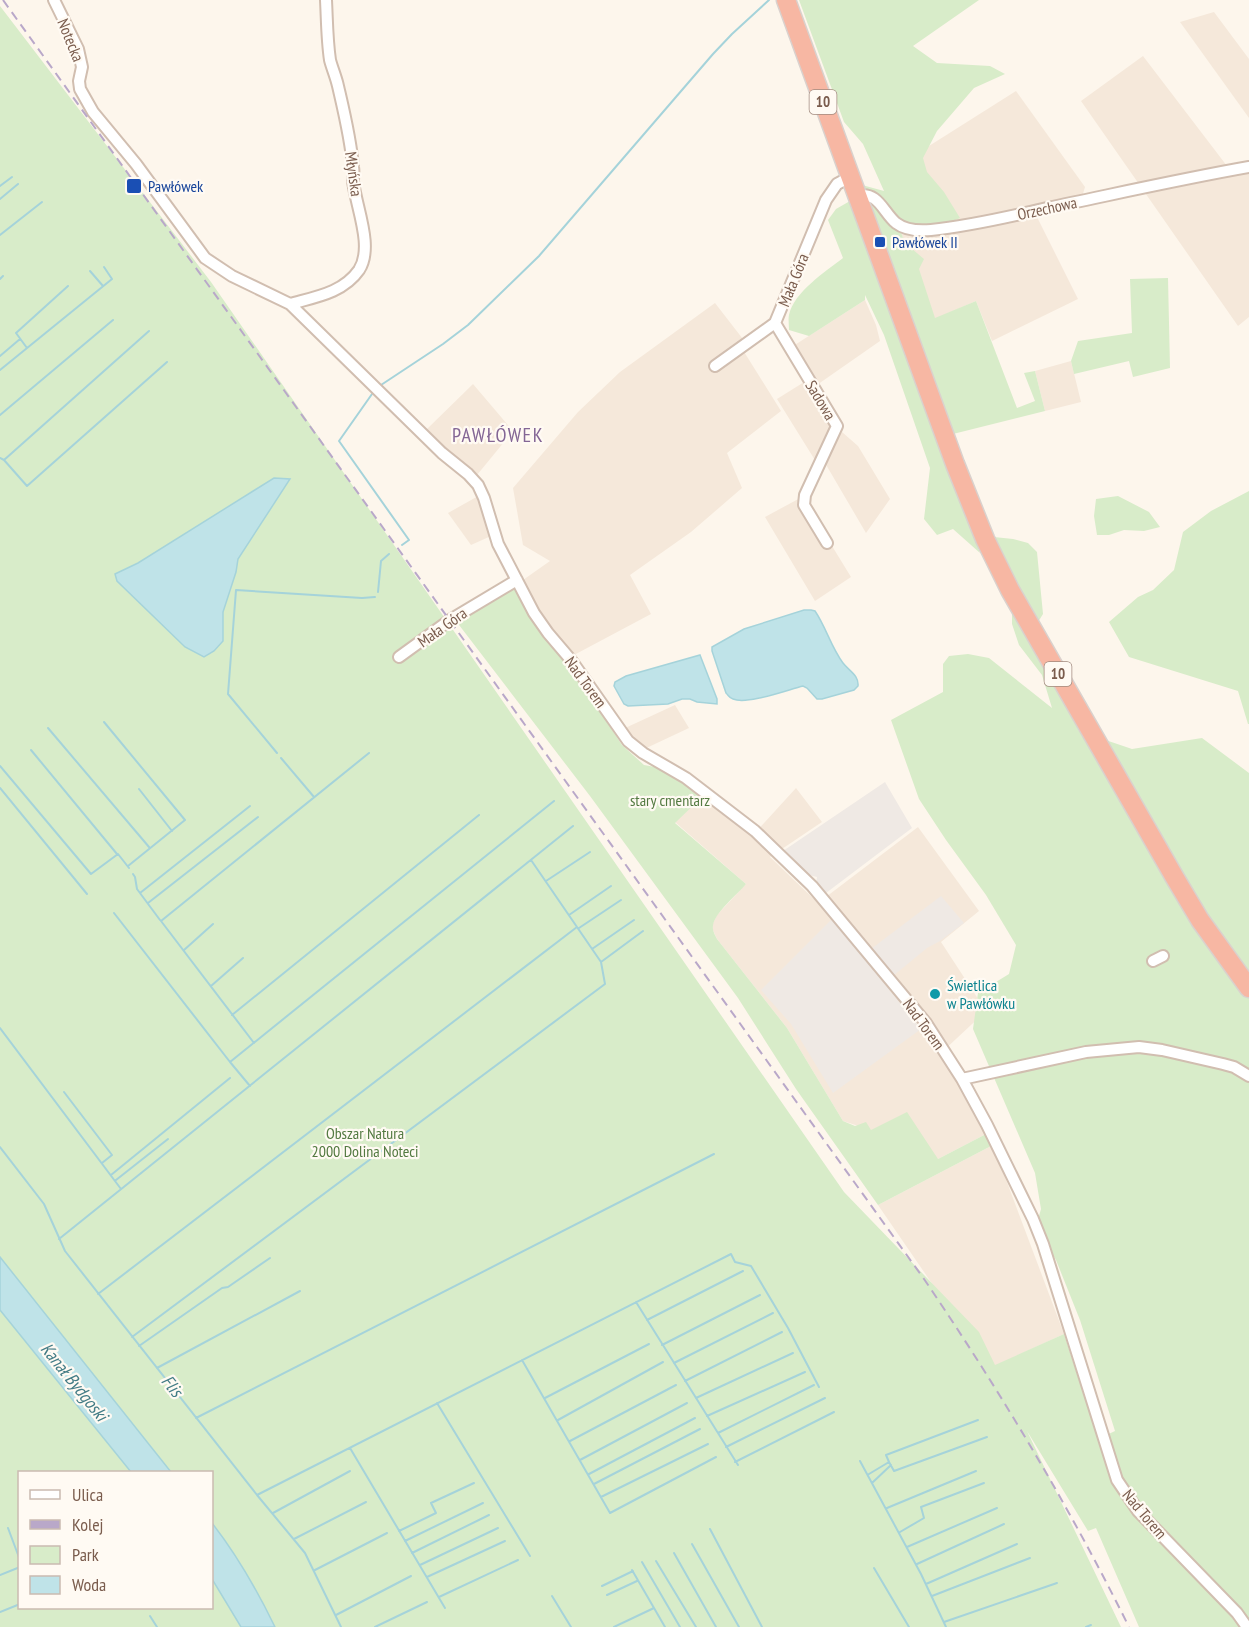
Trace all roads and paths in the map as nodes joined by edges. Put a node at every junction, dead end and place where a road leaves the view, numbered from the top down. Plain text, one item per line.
1 (54, 0) edge
2 (326, 0) edge
3 (786, 0) edge
4 (79, 81) joint
5 (1249, 167) edge
6 (850, 177) junction
7 (858, 196) junction
8 (290, 304) junction
9 (775, 323) junction
10 (715, 366) dead end
11 (827, 543) dead end
12 (517, 580) junction
13 (399, 657) dead end
14 (1249, 988) edge
15 (1249, 1076) edge
16 (962, 1079) junction
17 (1247, 1627) edge

1 - 4 street, Notecka
2 - 8 street, Młyńska
3 - 6 highway, 10
4 - 8 street, Nad Torem
5 - 7 street, Orzechowa
6 - 7 highway, 10
6 - 9 street, Mała Góra
7 - 14 highway, 10
8 - 12 street, Nad Torem
9 - 10 street, Mała Góra
9 - 11 street, Sadowa
12 - 13 street, Mała Góra
12 - 16 street, Nad Torem
15 - 16 street
16 - 17 street, Nad Torem

